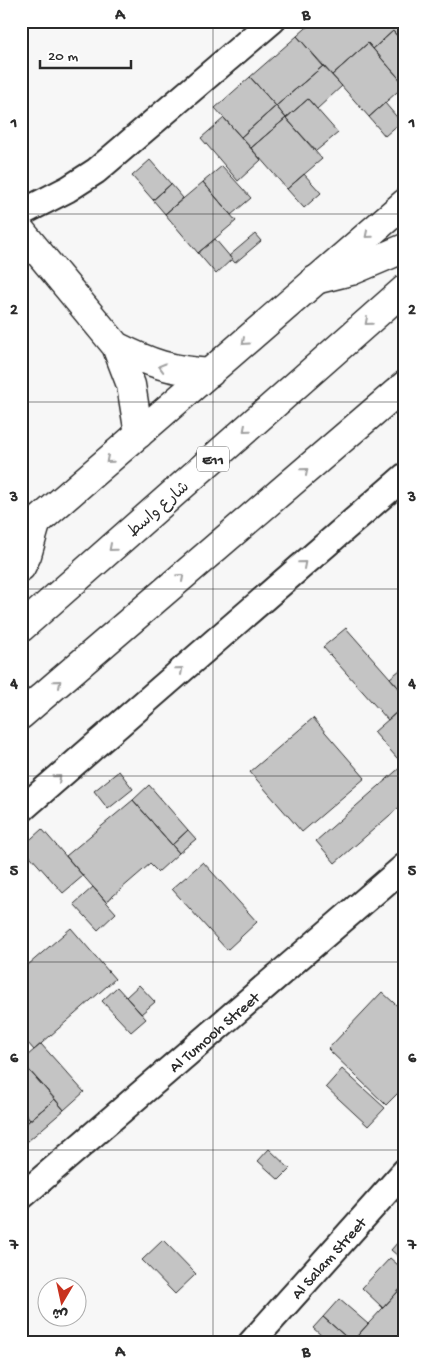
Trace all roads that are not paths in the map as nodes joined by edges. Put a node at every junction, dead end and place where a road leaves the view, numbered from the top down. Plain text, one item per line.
1 (272, 21) edge
2 (405, 203) edge
3 (21, 213) edge
4 (21, 231) edge
5 (405, 248) edge
6 (314, 280) junction
7 (405, 289) edge
8 (116, 346) junction
9 (210, 373) junction
10 (405, 385) edge
11 (139, 434) junction
12 (405, 476) edge
13 (28, 530) edge
14 (21, 567) edge
15 (21, 628) edge
16 (21, 715) edge
17 (21, 810) edge
18 (405, 866) edge
19 (405, 1171) edge
20 (21, 1197) edge
21 (251, 1343) edge

1 - 3 street
2 -> 6 main road
4 - 8 main road
5 - 6 main road
6 -> 9 main road
7 -> 15 main road, شارع واسط / E11
9 -> 8 main road
8 - 11 main road
9 - 11 main road
16 -> 10 main road
11 -> 13 main road
17 -> 12 street
13 - 14 main road
18 - 20 street, Al Tumooh Street
19 - 21 street, Al Salam Street

